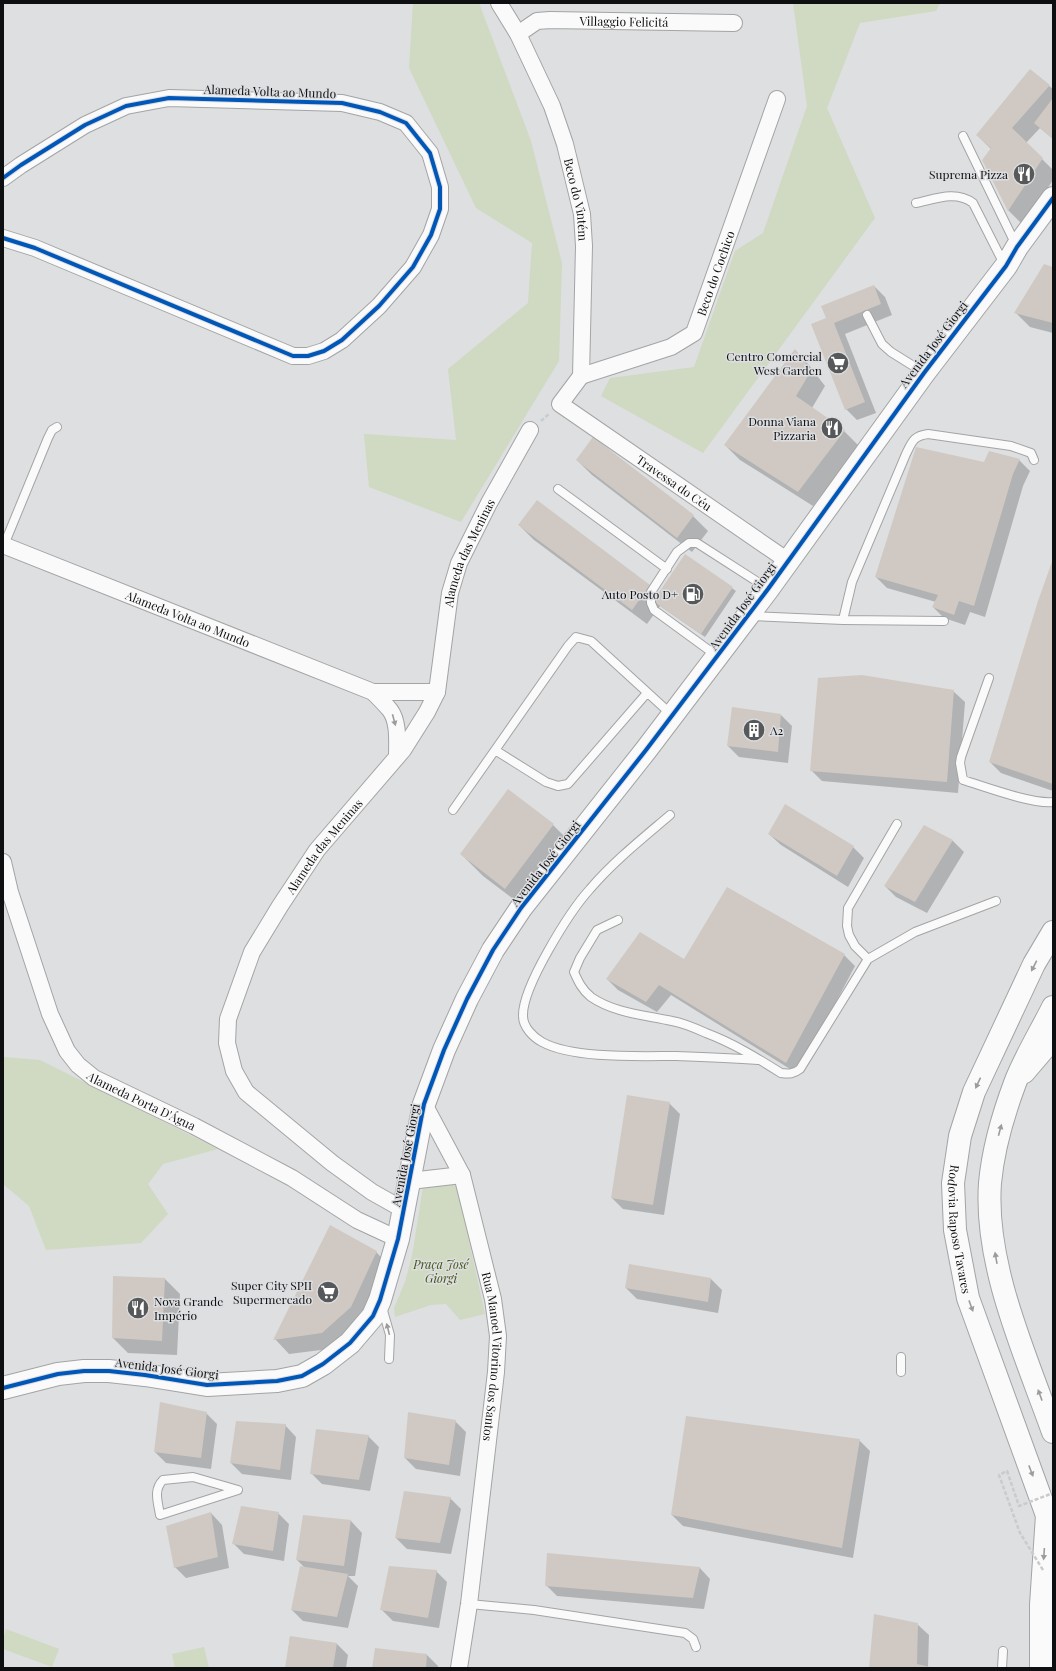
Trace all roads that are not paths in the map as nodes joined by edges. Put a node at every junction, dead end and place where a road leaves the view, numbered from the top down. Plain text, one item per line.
1 (499, 3) edge
2 (734, 23) dead end
3 (518, 34) junction
4 (777, 99) dead end
5 (963, 136) dead end
6 (3, 178) edge
7 (1053, 198) edge
8 (916, 203) dead end
9 (3, 238) edge
10 (1017, 247) junction
11 (1006, 266) junction
12 (867, 315) dead end
13 (924, 373) junction
14 (581, 376) junction
15 (57, 427) dead end
16 (530, 430) road end
17 (1034, 460) dead end
18 (558, 489) dead end
19 (4, 545) edge
20 (788, 561) junction
21 (667, 569) junction
22 (768, 589) junction
23 (748, 616) junction
24 (842, 620) junction
25 (944, 621) dead end
26 (718, 657) junction
27 (989, 678) dead end
28 (373, 692) junction
29 (436, 692) junction
30 (647, 692) junction
31 (672, 716) junction
32 (496, 750) junction
33 (397, 756) junction
34 (1053, 802) edge
35 (453, 810) dead end
36 (670, 815) dead end
37 (896, 824) dead end
38 (3, 862) edge
39 (996, 901) dead end
40 (618, 920) dead end
41 (1053, 932) edge
42 (868, 959) junction
43 (1053, 1007) edge
44 (1053, 1038) edge
45 (761, 1060) junction
46 (1015, 1082) junction
47 (424, 1104) junction
48 (462, 1175) junction
49 (410, 1180) junction
50 (404, 1210) junction
51 (398, 1239) junction
52 (380, 1300) junction
53 (901, 1357) dead end
54 (389, 1359) dead end
55 (901, 1372) dead end
56 (3, 1388) edge
57 (1053, 1432) edge
58 (238, 1490) joint
59 (1050, 1524) edge
60 (469, 1604) junction
61 (696, 1647) dead end
62 (1003, 1651) dead end
63 (459, 1668) edge
64 (1002, 1668) edge
65 (1041, 1668) edge

1 - 3 street, Beco do Vintém
2 - 3 street, Villaggio Felicitá
3 - 14 street, Beco do Vintém
4 - 14 street, Beco do Cochico
5 - 10 lane
6 - 9 street, Alameda Volta ao Mundo
7 - 10 main road, Avenida José Giorgi
8 - 11 lane
10 - 11 main road, Avenida José Giorgi
11 - 13 main road, Avenida José Giorgi
12 - 13 lane
13 - 20 main road, Avenida José Giorgi
14 - 20 street, Travessa do Céu
15 - 19 lane
16 - 29 street, Alameda das Meninas
17 - 24 lane
18 - 21 lane
19 - 28 street, Alameda Volta ao Mundo
20 - 22 main road, Avenida José Giorgi
21 - 22 lane
21 - 26 lane
22 - 23 main road, Avenida José Giorgi
23 - 24 lane
23 - 26 main road, Avenida José Giorgi
24 - 25 lane
26 - 31 main road, Avenida José Giorgi
27 - 34 lane
28 - 29 street, Alameda Volta ao Mundo
28 -> 33 street, Alameda Volta ao Mundo
29 - 33 street, Alameda das Meninas
30 - 31 lane
30 - 32 lane
30 - 32 lane
31 - 47 main road, Avenida José Giorgi
32 - 35 lane
33 - 50 street, Alameda das Meninas
36 - 45 lane
37 - 42 lane
38 - 51 street, Alameda Porta D'Água
39 - 42 lane
40 - 45 lane
41 -> 59 main road, Rodovia Raposo Tavares
42 - 45 lane
43 - 46 main road
44 - 46 main road
57 -> 46 main road
47 - 48 street, Rua Manoel Vitorino dos Santos
47 - 49 main road, Avenida José Giorgi
48 - 49 street, Avenida José Giorgi
48 - 60 street, Rua Manoel Vitorino dos Santos
49 - 50 main road, Avenida José Giorgi
50 - 51 main road, Avenida José Giorgi
51 - 52 main road, Avenida José Giorgi
54 -> 52 lane
52 - 56 main road, Avenida José Giorgi
53 - 55 lane
58 - 58 lane
59 -> 65 main road
60 - 61 lane
60 - 63 street, Rua Manoel Vitorino dos Santos
62 - 64 lane

